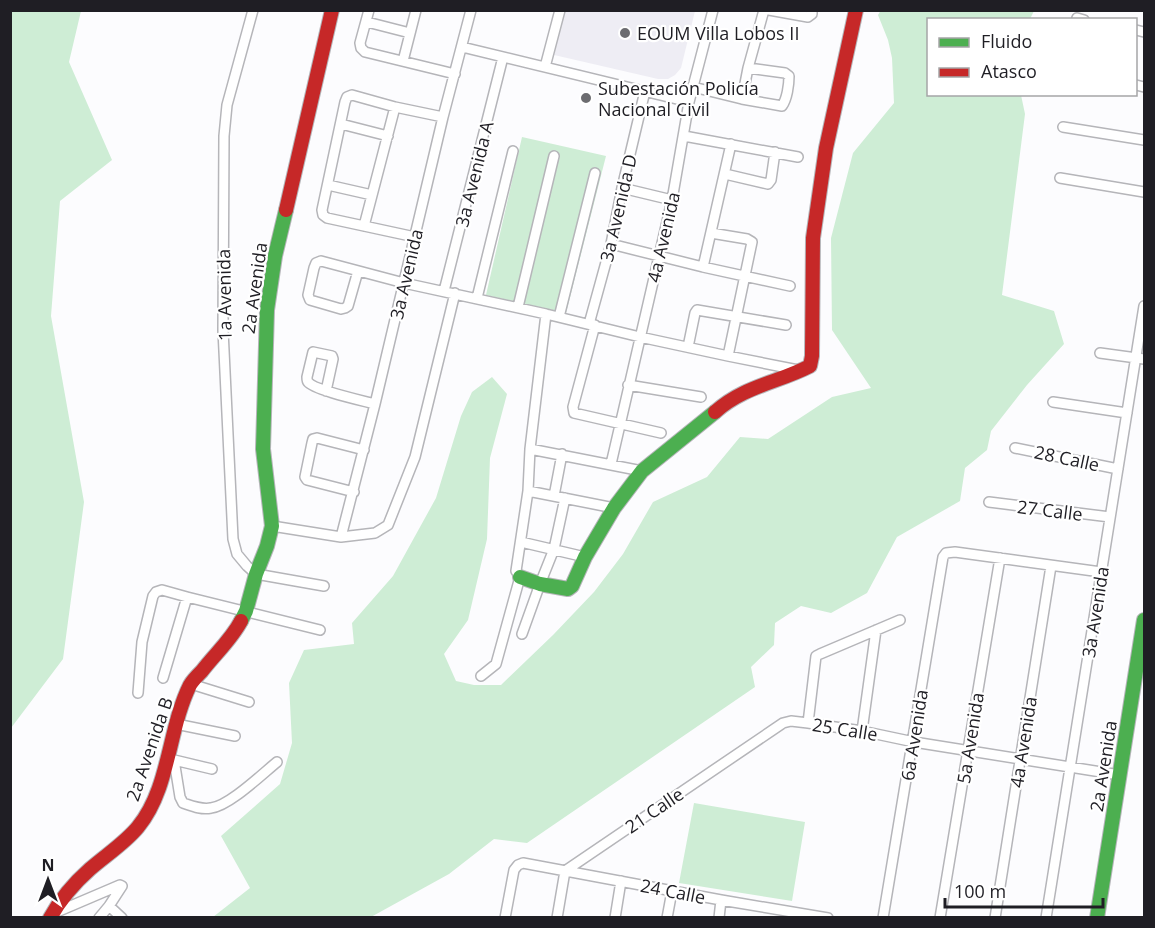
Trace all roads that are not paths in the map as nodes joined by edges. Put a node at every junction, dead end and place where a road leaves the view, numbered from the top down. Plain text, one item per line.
1 (253, 10) edge
2 (332, 10) edge
3 (369, 10) edge
4 (416, 10) edge
5 (471, 10) edge
6 (560, 10) edge
7 (764, 10) edge
8 (769, 10) edge
9 (812, 10) edge
10 (856, 10) edge
11 (713, 11) edge
12 (367, 22) junction
13 (410, 33) junction
14 (462, 47) junction
15 (503, 57) junction
16 (403, 61) junction
17 (545, 67) junction
18 (748, 68) junction
19 (455, 74) junction
20 (693, 87) junction
21 (645, 91) junction
22 (742, 99) junction
23 (689, 102) junction
24 (395, 106) junction
25 (443, 117) junction
26 (341, 124) junction
27 (1063, 127) dead end
28 (388, 136) junction
29 (684, 136) junction
30 (1144, 140) edge
31 (731, 144) junction
32 (513, 151) dead end
33 (775, 152) junction
34 (554, 156) dead end
35 (798, 157) dead end
36 (595, 174) dead end
37 (725, 174) junction
38 (1059, 177) dead end
39 (328, 185) junction
40 (622, 188) junction
41 (1144, 192) edge
42 (372, 195) junction
43 (672, 200) junction
44 (364, 226) junction
45 (711, 233) junction
46 (415, 237) junction
47 (611, 244) junction
48 (659, 256) junction
49 (703, 267) junction
50 (358, 271) junction
51 (745, 275) junction
52 (404, 283) junction
53 (790, 286) dead end
54 (444, 291) junction
55 (455, 293) junction
56 (477, 298) junction
57 (1144, 306) edge
58 (518, 308) junction
59 (546, 314) junction
60 (736, 315) junction
61 (559, 317) junction
62 (592, 325) junction
63 (786, 325) dead end
64 (640, 337) junction
65 (687, 347) junction
66 (1100, 353) dead end
67 (728, 356) junction
68 (1140, 359) edge
69 (802, 370) junction
70 (628, 385) junction
71 (326, 391) dead end
72 (701, 397) dead end
73 (1053, 402) dead end
74 (375, 404) junction
75 (1127, 413) junction
76 (619, 424) junction
77 (661, 433) dead end
78 (1015, 448) dead end
79 (530, 449) junction
80 (364, 450) junction
81 (562, 454) junction
82 (611, 464) junction
83 (1118, 469) junction
84 (642, 471) junction
85 (528, 491) junction
86 (354, 492) junction
87 (554, 496) junction
88 (565, 498) junction
89 (989, 502) dead end
90 (614, 508) junction
91 (1110, 518) junction
92 (272, 526) junction
93 (341, 537) junction
94 (521, 542) junction
95 (554, 549) junction
96 (585, 557) junction
97 (1000, 558) junction
98 (1051, 566) junction
99 (1101, 572) junction
100 (256, 574) junction
101 (520, 578) junction
102 (540, 584) junction
103 (324, 586) dead end
104 (187, 597) junction
105 (246, 611) junction
106 (900, 620) dead end
107 (1144, 620) edge
108 (320, 630) dead end
109 (876, 630) junction
110 (522, 634) dead end
111 (481, 676) dead end
112 (163, 678) dead end
113 (191, 684) junction
114 (138, 693) dead end
115 (249, 702) dead end
116 (176, 723) junction
117 (783, 723) joint
118 (808, 723) junction
119 (862, 731) junction
120 (235, 736) dead end
121 (914, 741) junction
122 (968, 750) junction
123 (170, 759) junction
124 (1020, 759) junction
125 (276, 762) dead end
126 (1070, 768) junction
127 (212, 769) dead end
128 (1120, 775) junction
129 (565, 871) junction
130 (621, 881) junction
131 (672, 891) junction
132 (721, 900) junction
133 (109, 906) junction
134 (775, 913) edge
135 (51, 916) edge
136 (827, 917) edge
137 (99, 918) edge
138 (122, 918) edge
139 (505, 918) edge
140 (557, 918) edge
141 (615, 918) edge
142 (668, 918) edge
143 (718, 918) edge
144 (884, 918) edge
145 (940, 918) edge
146 (995, 918) edge
147 (1046, 918) edge
148 (1097, 918) edge

1 - 100 street, 1a Avenida
2 - 92 street, 2a Avenida
3 - 12 street
4 - 13 street
5 - 14 street, 3a Avenida
6 - 17 street
7 - 18 street
8 - 9 street
10 - 69 street
11 - 20 street, 4a Avenida
12 - 13 street
12 - 16 street
13 - 16 street
14 - 15 street
14 - 19 street, 3a Avenida
15 - 17 street
15 - 54 street, 3a Avenida A
16 - 19 street
17 - 21 street
18 - 22 street
18 - 22 street
19 - 25 street, 3a Avenida
20 - 22 street
20 - 23 street, 4a Avenida
21 - 23 street
21 - 40 street, 3a Avenida D
23 - 29 street, 4a Avenida
24 - 25 street
24 - 26 street
24 - 28 street
25 - 46 street, 3a Avenida
26 - 28 street
26 - 39 street
27 - 30 street
28 - 42 street
29 - 31 street
29 - 43 street, 4a Avenida
31 - 33 street
31 - 37 street
32 - 56 street
33 - 35 street
33 - 37 street
34 - 58 street
36 - 61 street
37 - 45 street
38 - 41 street
39 - 42 street
39 - 44 street
40 - 43 street
40 - 47 street, 3a Avenida D
42 - 44 street
43 - 48 street, 4a Avenida
44 - 46 street
45 - 49 street
45 - 51 street
46 - 52 street, 3a Avenida
47 - 48 street
47 - 62 street, 3a Avenida D
48 - 49 street
48 - 64 street, 4a Avenida
49 - 51 street
50 - 50 street
50 - 52 street
51 - 53 street
51 - 60 street
52 - 54 street
52 - 74 street, 3a Avenida
54 - 55 street
55 - 56 street
55 - 93 street
56 - 58 street
57 - 68 street, 3a Avenida
58 - 59 street
59 - 61 street
59 - 79 street
60 - 63 street
60 - 65 street
60 - 67 street
61 - 62 street
62 - 64 street
62 - 76 street, 3a Avenida D
64 - 65 street
64 - 70 street, 4a Avenida
65 - 67 street
66 - 68 street
67 - 69 street
68 - 75 street, 3a Avenida
69 - 84 street
70 - 72 street
70 - 76 street, 4a Avenida
71 - 74 street
73 - 75 street
74 - 80 street, 3a Avenida
75 - 83 street, 3a Avenida
76 - 77 street
76 - 82 street, 4a Avenida
78 - 83 street, 28 Calle
79 - 81 street
79 - 85 street
80 - 86 street, 3a Avenida
80 - 86 street
81 - 82 street
81 - 87 street
82 - 84 street
83 - 91 street, 3a Avenida
84 - 90 street
85 - 87 street
85 - 94 street
86 - 93 street, 3a Avenida
87 - 88 street
88 - 90 street
88 - 95 street
89 - 91 street, 27 Calle
90 - 96 street
91 - 99 street, 3a Avenida
92 - 93 street
92 - 100 street, 2a Avenida
94 - 95 street
94 - 101 street
95 - 96 street
95 - 102 street
96 - 102 street
97 - 98 street
97 - 121 street, 6a Avenida
97 - 122 street, 5a Avenida
98 - 99 street
98 - 124 street, 4a Avenida
99 - 126 street, 3a Avenida
100 - 103 street
100 - 105 street, 2a Avenida B
101 - 102 street
101 - 111 street
102 - 110 street
104 - 105 street
104 - 112 street
104 - 114 street
105 - 108 street
105 - 113 street, 2a Avenida B
106 - 109 street
107 - 128 street, 2a Avenida
109 - 118 street
109 - 119 street
113 - 115 street
113 - 116 street, 2a Avenida B
116 - 120 street
116 - 123 street, 2a Avenida B
117 - 118 street, 25 Calle
117 - 129 street, 21 Calle
118 - 119 street, 25 Calle
119 - 121 street, 25 Calle
121 - 122 street, 25 Calle
121 - 144 street, 6a Avenida
122 - 124 street, 25 Calle
122 - 145 street, 5a Avenida
123 - 125 street
123 - 127 street
123 - 135 street, 2a Avenida B
124 - 126 street, 25 Calle
124 - 146 street, 4a Avenida
126 - 128 street, 25 Calle
126 - 147 street, 3a Avenida
128 - 148 street, 2a Avenida
129 - 130 street, 24 Calle
129 - 139 street, 24 Calle
129 - 140 street
130 - 131 street, 24 Calle
130 - 141 street
131 - 132 street, 24 Calle
131 - 142 street
132 - 134 street, 24 Calle
132 - 143 street
133 - 135 street
133 - 137 street
133 - 138 street
134 - 136 street, 24 Calle

